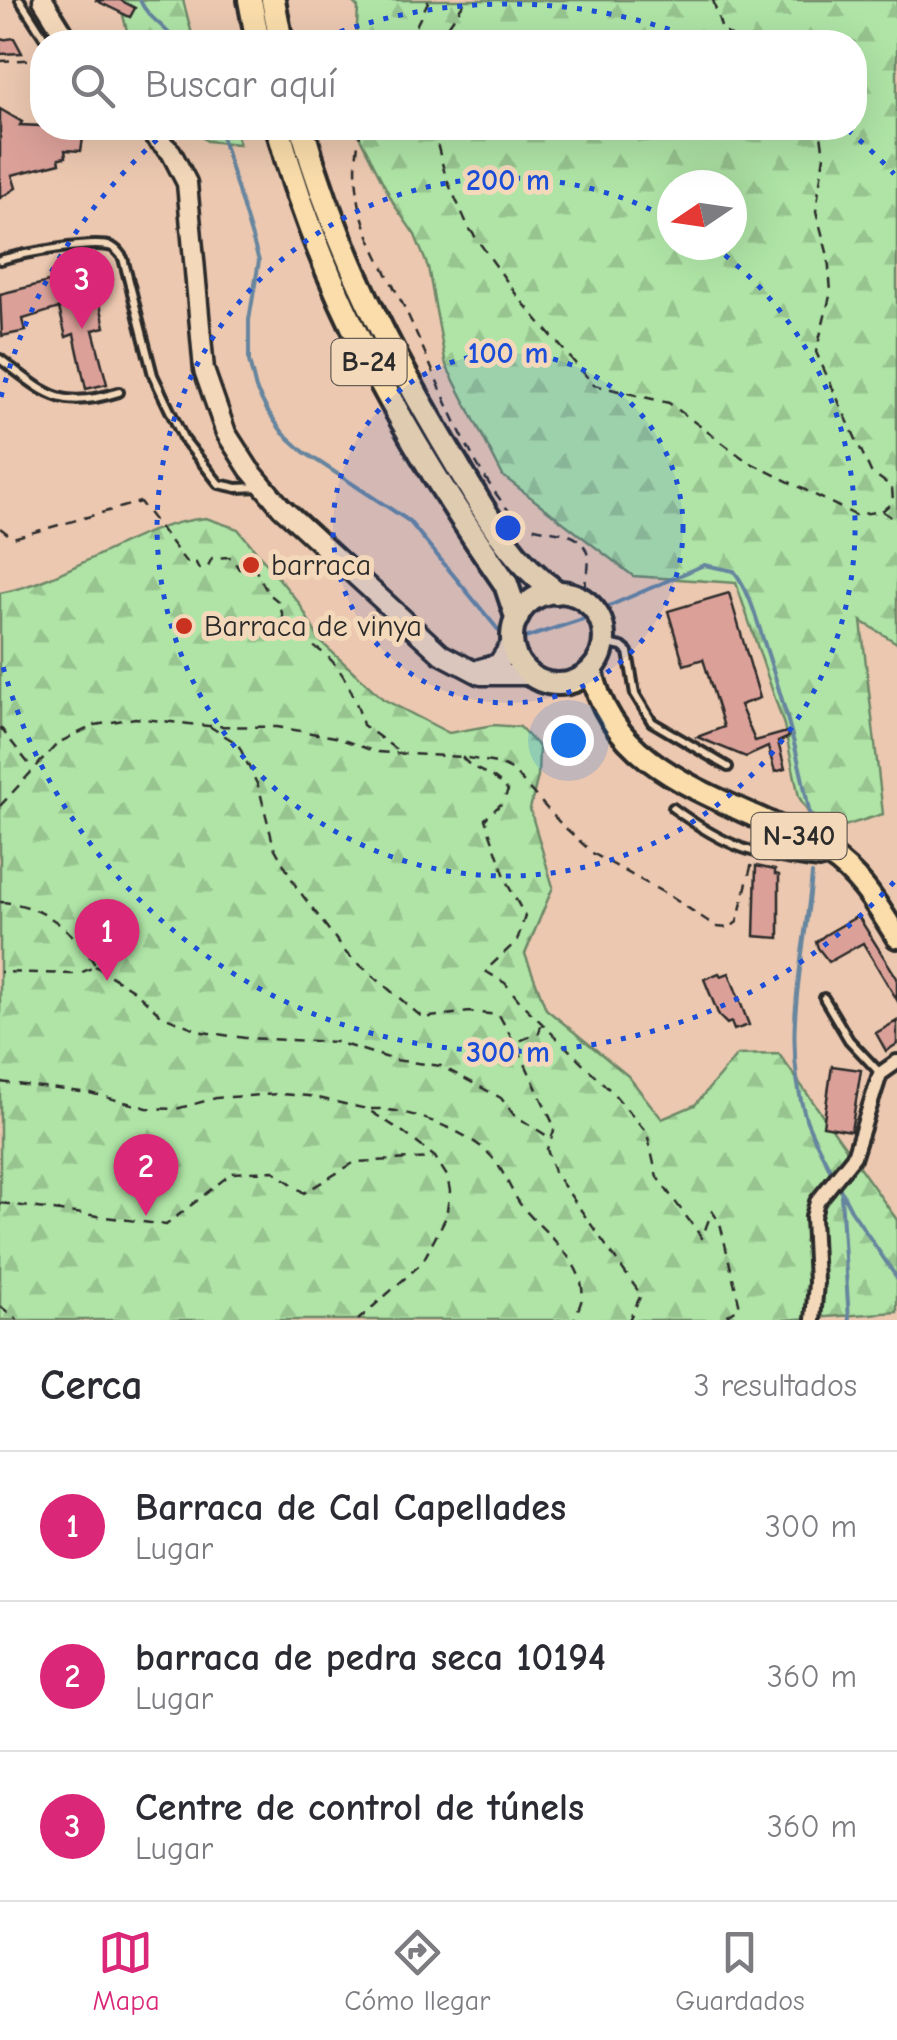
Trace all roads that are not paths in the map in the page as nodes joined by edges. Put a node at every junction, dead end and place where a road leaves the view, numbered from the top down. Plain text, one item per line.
1 (20, 0) edge
2 (42, 0) edge
3 (250, 0) edge
4 (273, 0) edge
5 (39, 30) edge
6 (61, 30) edge
7 (256, 30) edge
8 (279, 30) edge
9 (159, 140) edge
10 (281, 140) edge
11 (306, 140) edge
12 (0, 260) edge
13 (0, 359) edge
14 (119, 392) dead end
15 (262, 487) junction
16 (556, 592) junction
17 (517, 618) junction
18 (512, 643) junction
19 (604, 643) junction
20 (470, 670) junction
21 (592, 670) junction
22 (530, 675) junction
23 (564, 684) junction
24 (603, 709) junction
25 (728, 766) dead end
26 (673, 808) dead end
27 (833, 857) junction
28 (897, 937) edge
29 (824, 998) dead end
30 (897, 1062) edge
31 (880, 1074) junction
32 (813, 1320) edge

1 - 5 lane
2 - 6 street
3 - 7 highway
4 - 8 highway
9 - 15 street, N-340
10 - 17 highway, B-24
11 - 16 highway, B-24
12 - 15 lane
13 - 14 lane
15 - 20 street, N-340
16 - 17 main road
16 - 19 main road
17 - 18 main road
18 - 20 street
18 - 22 main road
19 - 21 main road
19 - 25 lane
20 - 22 street, N-340
21 - 23 main road
21 - 24 main road, N-340
22 - 23 main road, N-340
23 - 24 main road, N-340
24 - 27 main road, N-340
26 - 27 lane
27 - 28 main road, N-340
29 - 31 lane
30 - 31 street
31 - 32 street

